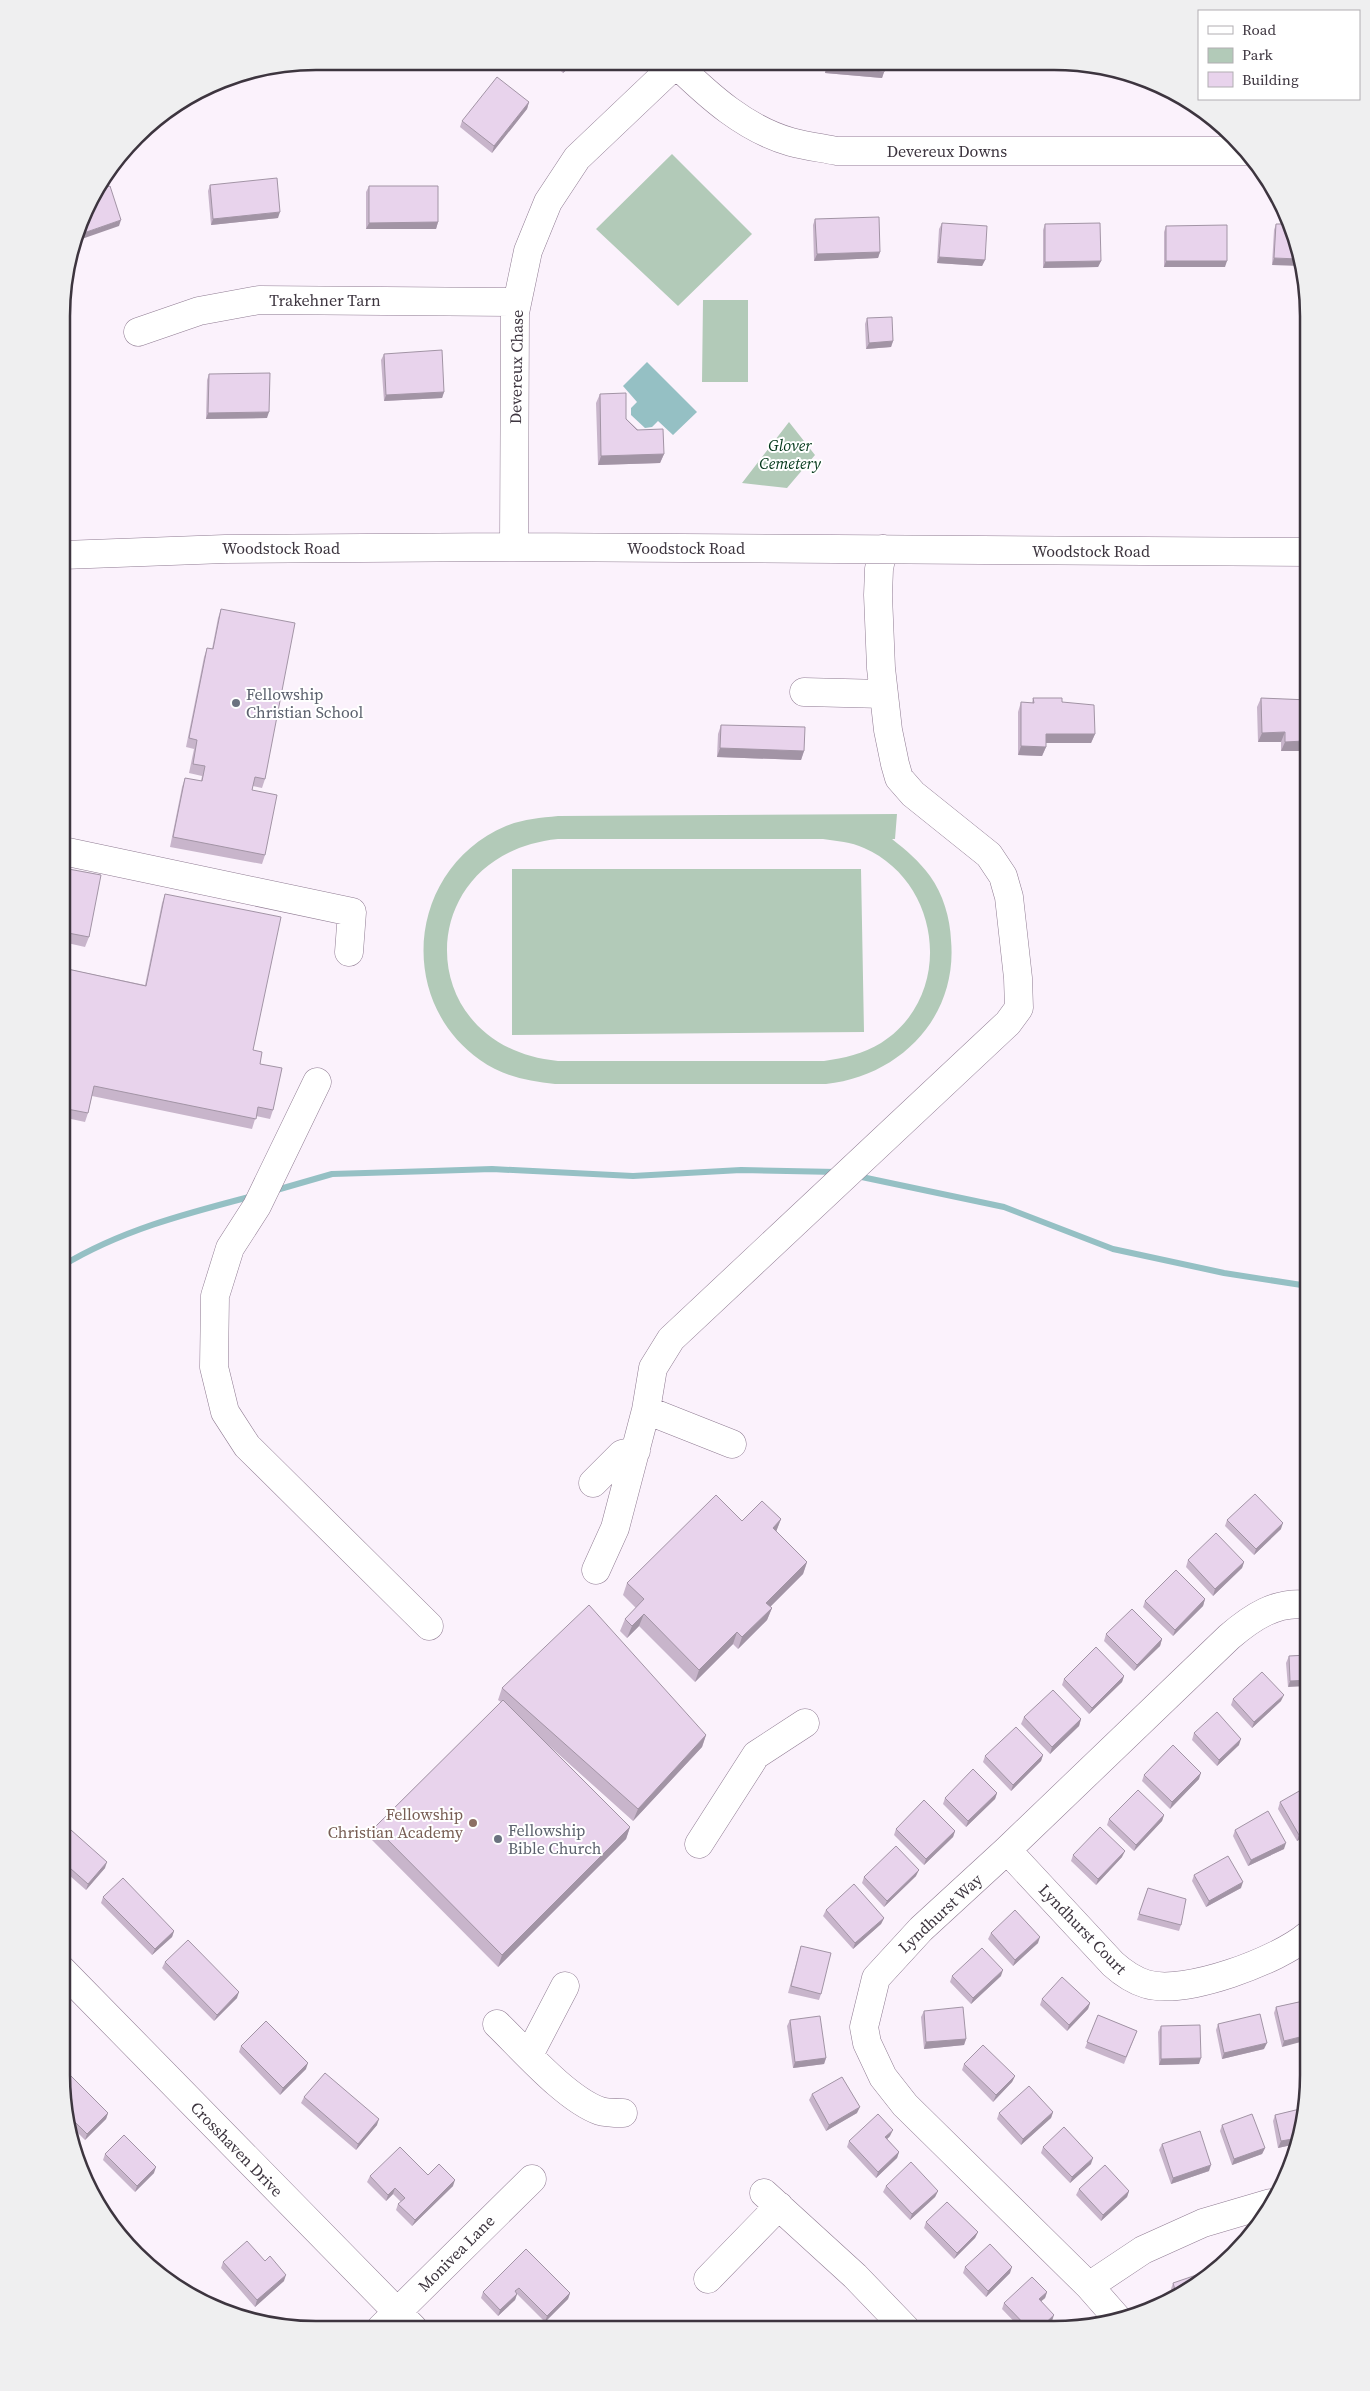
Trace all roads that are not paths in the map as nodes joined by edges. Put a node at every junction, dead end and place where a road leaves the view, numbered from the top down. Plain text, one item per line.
1 (670, 70) edge
2 (682, 70) edge
3 (1236, 151) edge
4 (517, 302) junction
5 (138, 332) dead end
6 (514, 547) junction
7 (883, 549) junction
8 (1300, 552) edge
9 (70, 555) edge
10 (804, 692) dead end
11 (884, 694) junction
12 (70, 852) edge
13 (349, 952) dead end
14 (317, 1082) dead end
15 (646, 1410) junction
16 (732, 1444) dead end
17 (636, 1451) junction
18 (593, 1483) dead end
19 (596, 1570) dead end
20 (1300, 1605) edge
21 (429, 1626) dead end
22 (805, 1723) dead end
23 (699, 1844) dead end
24 (1007, 1850) junction
25 (1300, 1940) edge
26 (70, 1978) edge
27 (566, 1986) dead end
28 (497, 2024) dead end
29 (529, 2055) junction
30 (623, 2114) dead end
31 (532, 2178) dead end
32 (1263, 2206) edge
33 (708, 2279) dead end
34 (1089, 2286) junction
35 (1113, 2314) edge
36 (395, 2321) edge
37 (399, 2321) edge
38 (898, 2321) edge

1 - 4 street, Devereux Chase
2 - 3 street, Devereux Downs
4 - 5 street, Trakehner Tarn
4 - 6 street, Devereux Chase
6 - 7 street, Woodstock Road
6 - 9 street, Woodstock Road
7 - 8 street, Woodstock Road
7 - 11 street
10 - 11 street
11 - 15 street
12 - 13 street
14 - 21 street
15 - 16 street
15 - 17 street
17 - 18 street
17 - 19 street
20 - 24 street, Lyndhurst Way
22 - 23 street
24 - 25 street, Lyndhurst Court
24 - 34 street, Lyndhurst Way
26 - 36 street, Crosshaven Drive
27 - 29 street
28 - 29 street
29 - 30 street
31 - 37 street, Monivea Lane
32 - 34 street
33 - 38 street
34 - 35 street, Lyndhurst Way

